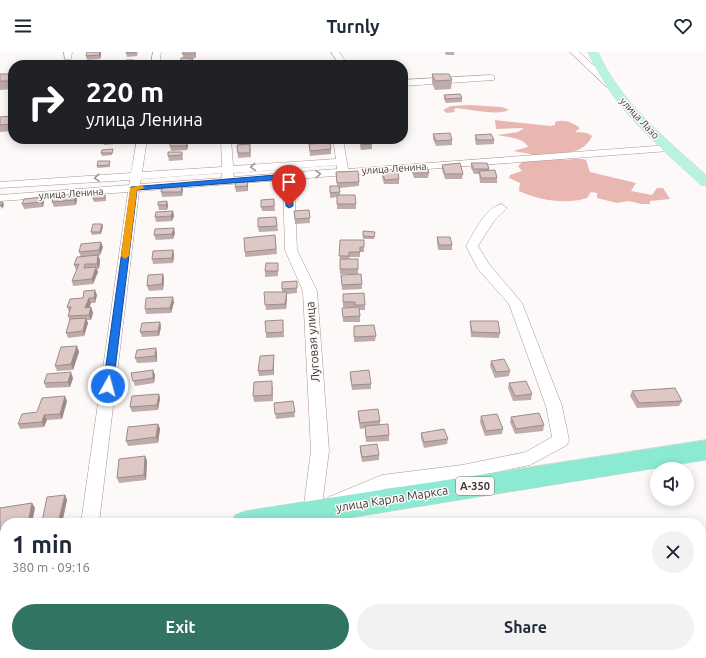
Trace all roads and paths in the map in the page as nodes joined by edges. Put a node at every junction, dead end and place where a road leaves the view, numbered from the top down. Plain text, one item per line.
1 (574, 52) edge
2 (594, 52) edge
3 (491, 78) dead end
4 (408, 83) edge
5 (610, 85) junction
6 (141, 144) edge
7 (226, 144) edge
8 (339, 144) edge
9 (669, 148) junction
10 (342, 167) junction
11 (228, 169) junction
12 (288, 176) junction
13 (135, 181) junction
14 (228, 181) junction
15 (706, 182) edge
16 (0, 185) edge
17 (0, 198) edge
18 (501, 208) dead end
19 (706, 450) edge
20 (312, 512) junction
21 (91, 518) edge
22 (286, 518) edge

1 - 5 street, улица Лазо
2 - 5 main road
3 - 4 street
5 - 9 main road, улица Лазо
6 - 13 street
7 - 11 street
8 - 10 street
9 - 10 street, улица Ленина
9 - 15 main road, улица Лазо
10 -> 11 street
12 -> 10 street, улица Ленина
11 - 13 street
11 - 14 street
12 - 14 street, улица Ленина
12 - 20 street, Луговая улица
13 - 14 street, улица Ленина
13 -> 16 street, улица Ленина
13 - 17 street, улица Ленина
13 - 21 street
18 - 20 street
19 - 20 highway, улица Карла Маркса / А-350
20 - 22 highway, улица Карла Маркса / А-350

